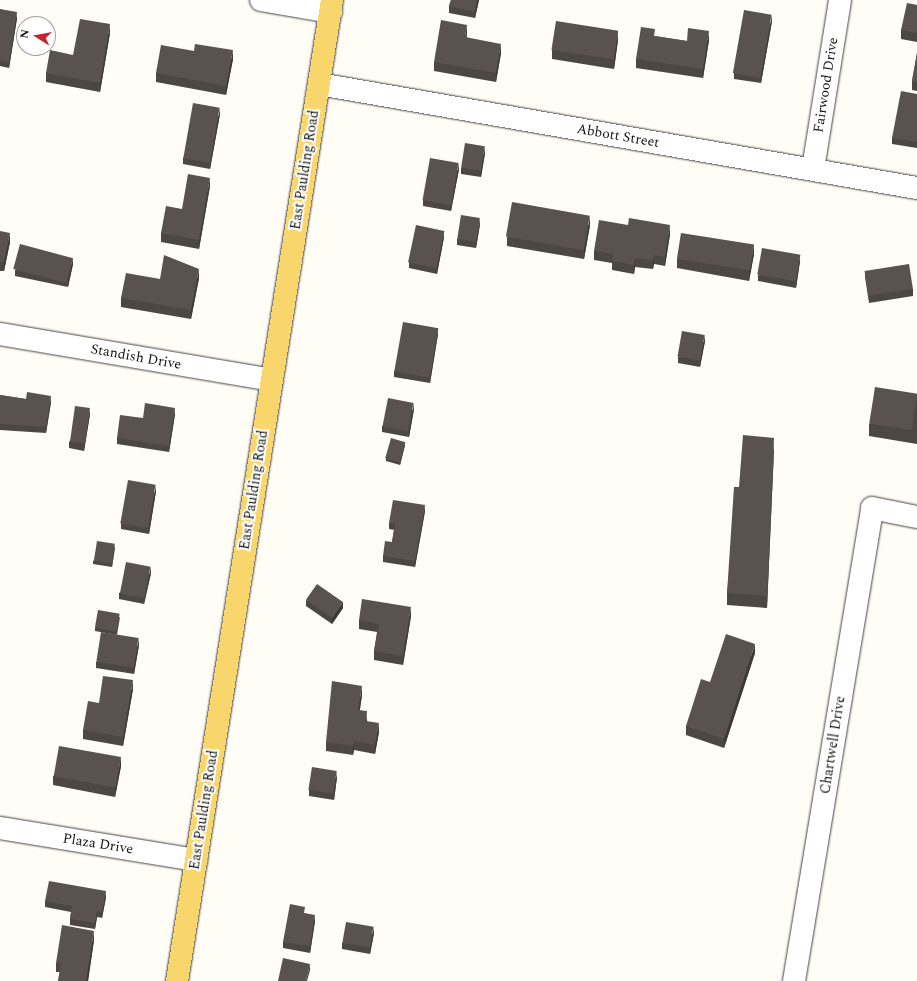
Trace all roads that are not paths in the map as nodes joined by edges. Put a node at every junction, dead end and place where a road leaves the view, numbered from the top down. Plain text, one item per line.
1 (261, 0) edge
2 (840, 0) edge
3 (332, 6) edge
4 (319, 84) junction
5 (813, 170) junction
6 (917, 188) edge
7 (0, 334) edge
8 (271, 380) junction
9 (917, 517) edge
10 (0, 828) edge
11 (196, 860) junction
12 (177, 981) edge
13 (794, 981) edge

1 - 3 street
2 - 5 street, Fairwood Drive
3 - 4 main road, East Paulding Road
4 - 5 street, Abbott Street
4 - 8 main road, East Paulding Road
5 - 6 street, Abbott Street
7 - 8 street, Standish Drive
8 - 11 main road, East Paulding Road
9 - 13 street, Chartwell Drive
10 - 11 street, Plaza Drive
11 - 12 main road, East Paulding Road

